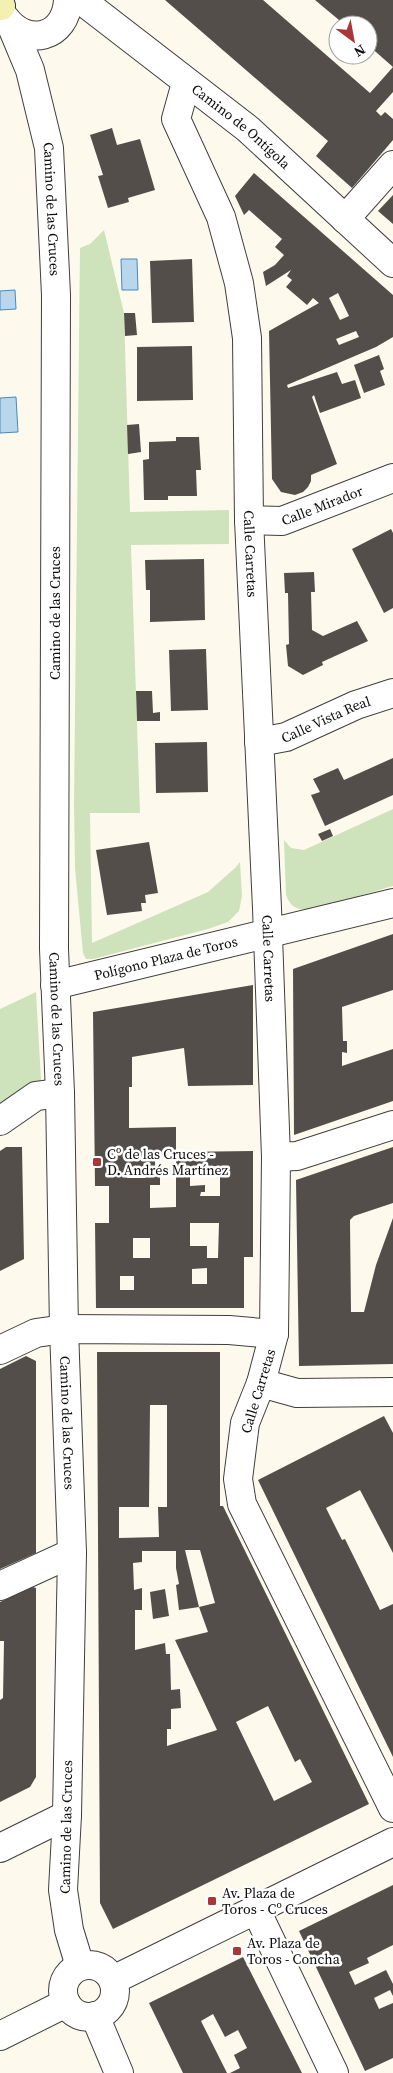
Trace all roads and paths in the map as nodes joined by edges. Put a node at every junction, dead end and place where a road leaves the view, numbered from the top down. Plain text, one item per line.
1 (68, 0) edge
2 (81, 0) edge
3 (4, 9) edge
4 (55, 29) junction
5 (30, 70) junction
6 (186, 82) junction
7 (393, 165) edge
8 (345, 219) junction
9 (393, 263) edge
10 (393, 478) edge
11 (249, 520) junction
12 (393, 693) edge
13 (259, 742) junction
14 (393, 903) edge
15 (268, 934) junction
16 (55, 985) junction
17 (60, 1094) junction
18 (0, 1121) edge
19 (393, 1125) edge
20 (276, 1157) junction
21 (64, 1329) junction
22 (274, 1334) junction
23 (0, 1350) edge
24 (261, 1383) junction
25 (393, 1392) edge
26 (72, 1553) junction
27 (0, 1586) edge
28 (393, 1808) edge
29 (67, 1815) junction
30 (393, 1842) edge
31 (0, 1848) edge
32 (256, 1910) junction
33 (80, 1966) junction
34 (113, 1980) junction
35 (66, 2003) junction
36 (95, 2016) junction
37 (0, 2036) edge
38 (119, 2073) edge
39 (334, 2073) edge

1 - 4 street
2 - 6 street, Camino de Ontígola
3 - 4 street
3 - 5 street, Camino de las Cruces
4 - 5 street
5 - 16 street, Camino de las Cruces
6 - 8 street, Camino de Ontígola
6 - 11 street, Calle Carretas
7 - 8 street
8 - 9 street, Camino de Ontígola
10 - 11 street, Calle Mirador
11 - 13 street, Calle Carretas
12 - 13 street, Calle Vista Real
13 - 15 street, Calle Carretas
14 - 15 street, Polígono Plaza de Toros
15 - 16 street, Polígono Plaza de Toros
15 - 20 street, Calle Carretas
16 - 17 street, Camino de las Cruces
17 - 18 street
17 - 21 street, Camino de las Cruces
19 - 20 street
20 - 22 street, Calle Carretas
21 - 22 street
21 - 23 street
21 - 26 street, Camino de las Cruces
22 - 24 street, Calle Carretas
24 - 25 street
24 - 28 street, Calle Carretas
26 - 27 street
26 - 29 street, Camino de las Cruces
29 - 31 street
29 - 33 street, Camino de las Cruces
30 - 32 street
32 - 34 street
32 - 39 street
33 - 34 street
33 - 35 street
34 - 36 street
35 - 36 street
35 - 37 street
36 - 38 street

